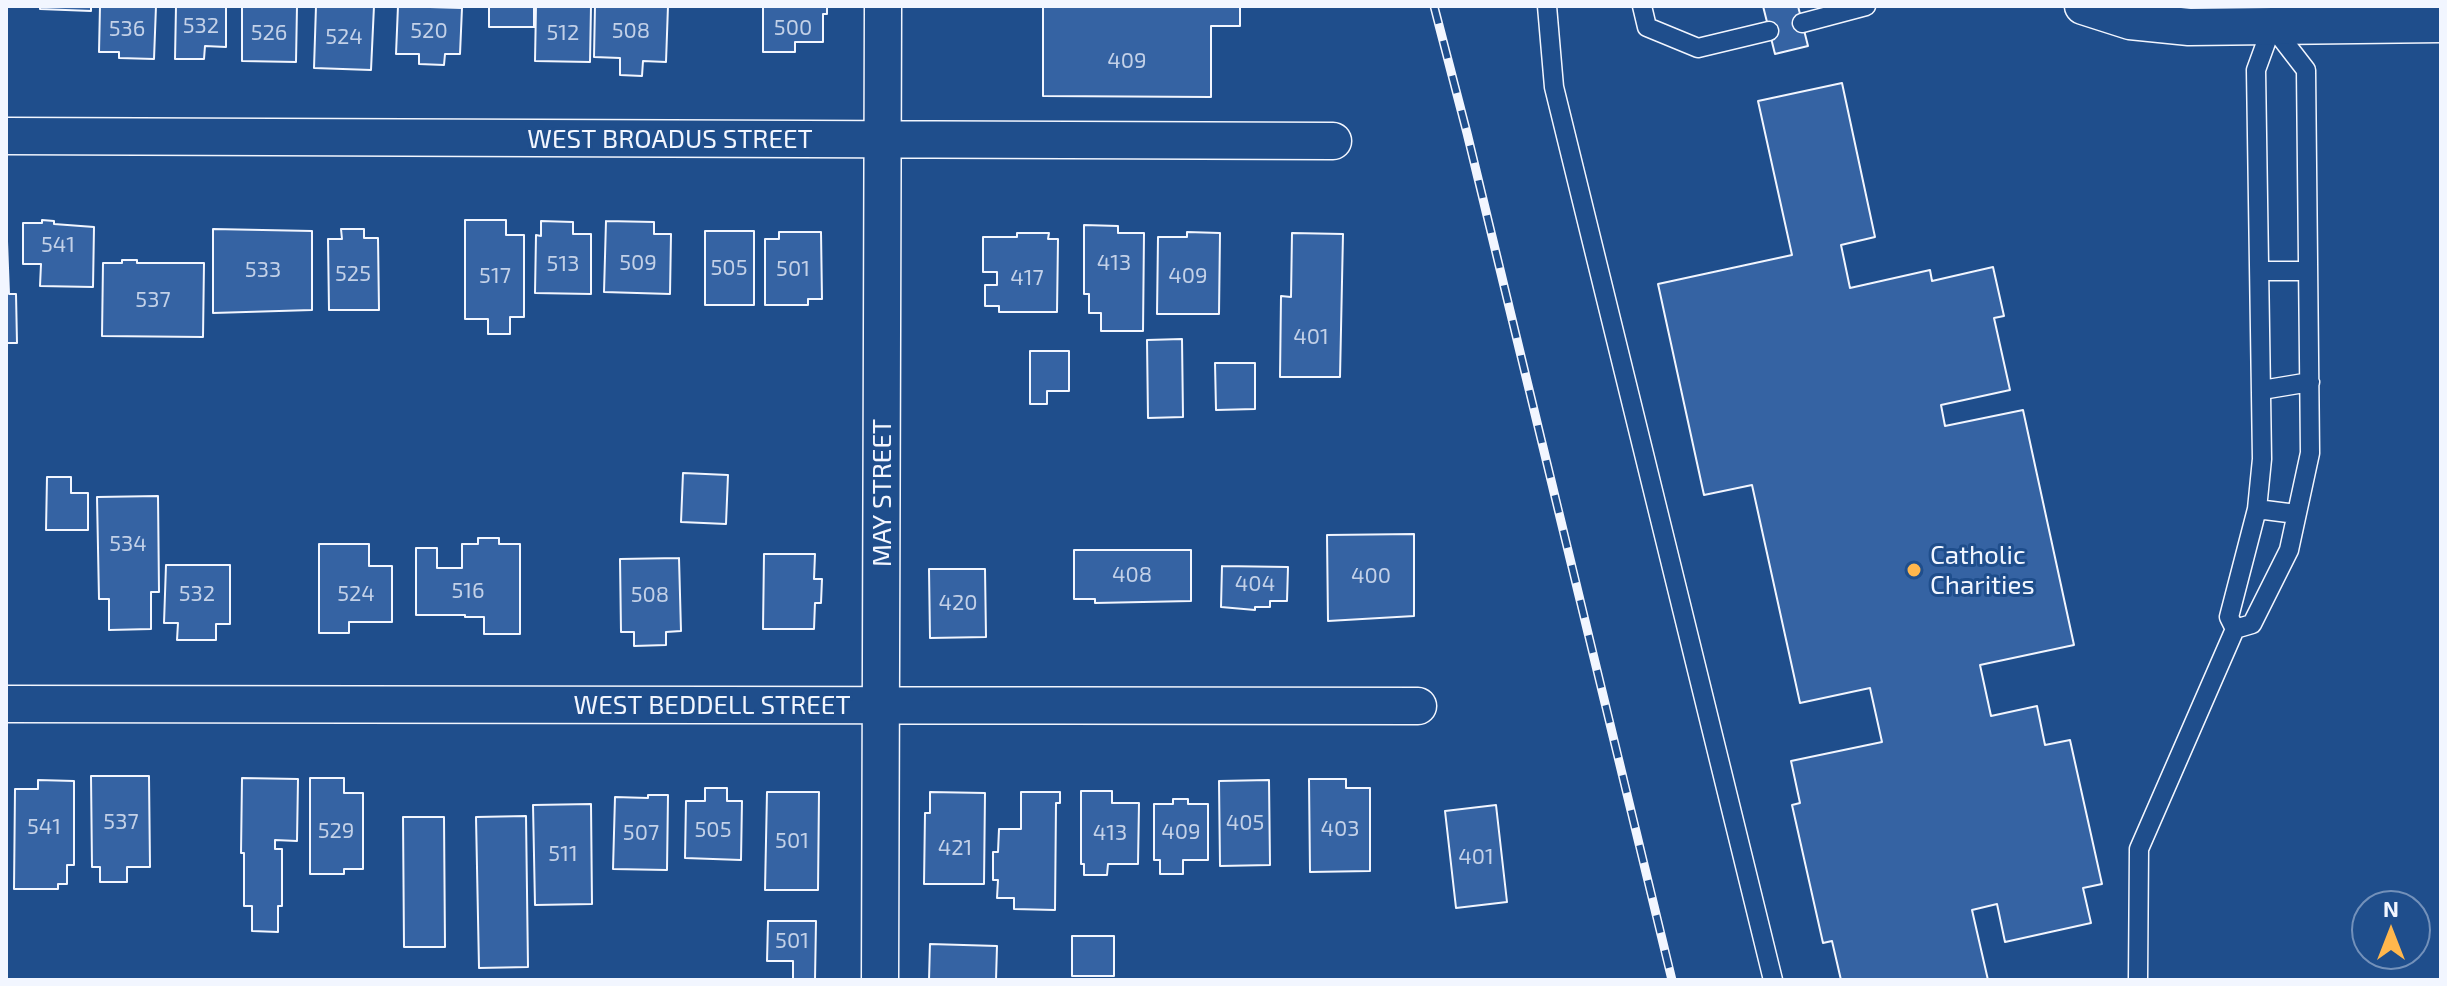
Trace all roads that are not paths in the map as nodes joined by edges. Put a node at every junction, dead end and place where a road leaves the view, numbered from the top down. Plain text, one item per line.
1 (883, 6) edge
2 (1547, 6) edge
3 (1642, 6) edge
4 (1866, 6) edge
5 (2086, 7) edge
6 (2351, 16) edge
7 (1802, 23) dead end
8 (2441, 24) edge
9 (2272, 26) junction
10 (1769, 31) dead end
11 (6, 136) edge
12 (882, 139) junction
13 (1333, 141) dead end
14 (2261, 271) junction
15 (2308, 271) junction
16 (2310, 382) junction
17 (2262, 390) junction
18 (2257, 509) junction
19 (2296, 514) junction
20 (2235, 629) junction
21 (6, 704) edge
22 (881, 705) junction
23 (1418, 706) dead end
24 (880, 980) edge
25 (1773, 980) edge
26 (2138, 980) edge

1 - 12 street, MAY STREET
2 - 25 lane
3 - 10 lane
4 - 7 lane
5 - 9 street
6 - 8 street
6 - 9 street
9 - 14 lane
9 - 15 lane
11 - 12 street, WEST BROADUS STREET
12 - 13 street, WEST BROADUS STREET
12 - 22 street, MAY STREET
14 - 15 lane
14 - 17 lane
15 - 16 lane
16 - 17 lane
16 - 19 lane
17 - 18 lane
18 - 19 lane
18 - 20 lane
19 - 20 lane
20 - 26 lane
21 - 22 street, WEST BEDDELL STREET
22 - 23 street, WEST BEDDELL STREET
22 - 24 street, MAY STREET

